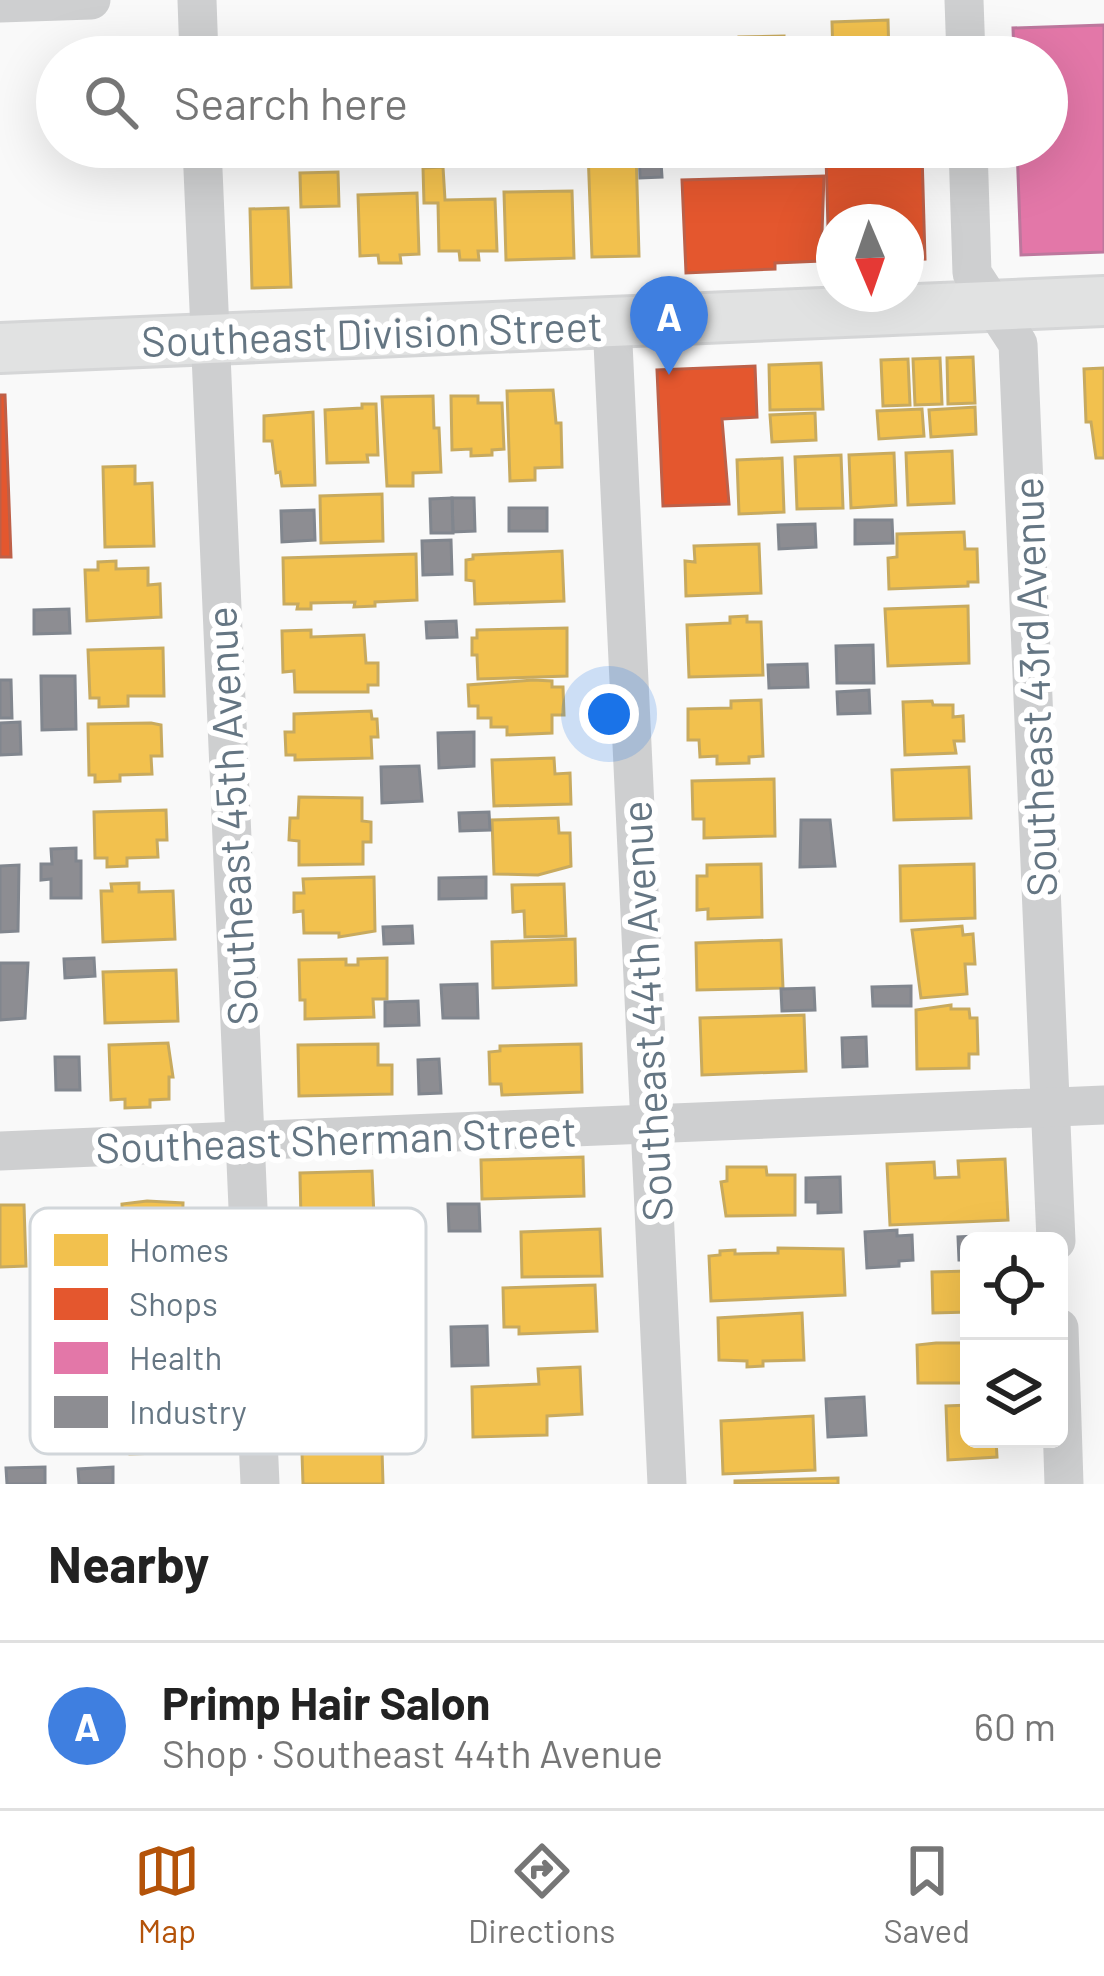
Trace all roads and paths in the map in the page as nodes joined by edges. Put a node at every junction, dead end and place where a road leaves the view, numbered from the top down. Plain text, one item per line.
1 (91, 0) edge
2 (197, 0) edge
3 (964, 0) edge
4 (0, 3) edge
5 (198, 36) edge
6 (965, 36) edge
7 (203, 168) edge
8 (969, 168) edge
9 (1104, 301) edge
10 (995, 305) junction
11 (613, 322) junction
12 (208, 339) junction
13 (0, 348) edge
14 (1104, 1105) edge
15 (1052, 1107) junction
16 (651, 1125) junction
17 (244, 1143) junction
18 (0, 1151) edge
19 (247, 1208) edge
20 (1056, 1232) edge
21 (1059, 1340) edge
22 (259, 1454) edge
23 (260, 1484) edge
24 (667, 1484) edge
25 (1064, 1484) edge

1 - 4 street
2 - 5 street
3 - 6 street
7 - 12 street, Southeast 45th Avenue
8 - 10 street, Southeast 43rd Avenue
9 - 10 main road, Southeast Division Street
10 - 11 main road, Southeast Division Street
10 - 15 street, Southeast 43rd Avenue
11 - 12 main road, Southeast Division Street
11 - 16 street, Southeast 44th Avenue
12 - 13 main road, Southeast Division Street
12 - 17 street, Southeast 45th Avenue
14 - 15 street, Southeast Sherman Street
15 - 16 street, Southeast Sherman Street
15 - 20 street, Southeast 43rd Avenue
16 - 17 street, Southeast Sherman Street
16 - 24 street, Southeast 44th Avenue
17 - 18 street, Southeast Sherman Street
17 - 19 street, Southeast 45th Avenue
21 - 25 street
22 - 23 street, Southeast 45th Avenue

